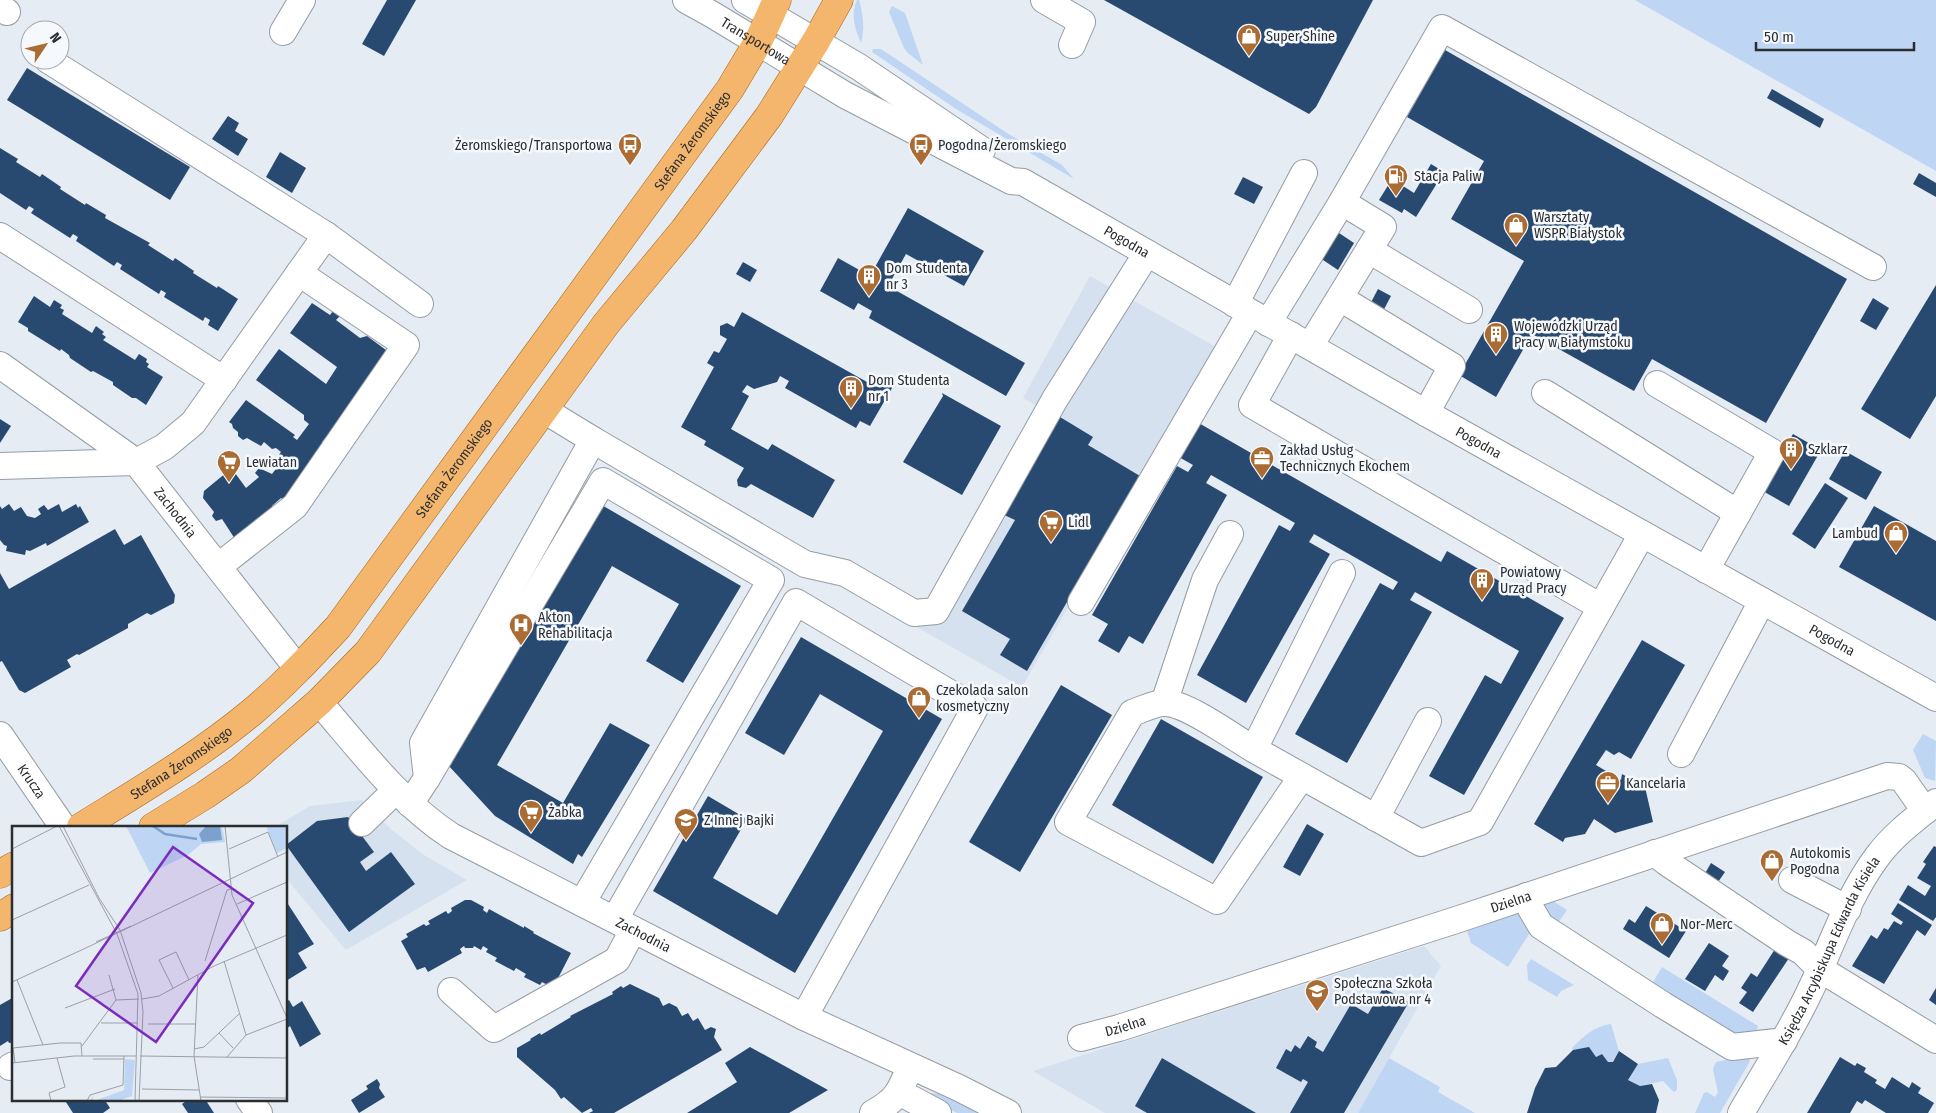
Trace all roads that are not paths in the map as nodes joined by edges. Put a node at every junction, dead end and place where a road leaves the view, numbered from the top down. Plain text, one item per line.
1 (302, 0) edge
2 (686, 0) edge
3 (745, 0) edge
4 (839, 0) edge
5 (1044, 0) edge
6 (774, 7) edge
7 (713, 14) junction
8 (283, 32) dead end
9 (816, 41) junction
10 (758, 42) junction
11 (1072, 45) dead end
12 (800, 68) junction
13 (64, 70) edge
14 (730, 89) junction
15 (1304, 173) dead end
16 (1023, 182) junction
17 (1342, 202) junction
18 (326, 235) junction
19 (0, 236) edge
20 (1369, 250) junction
21 (1147, 253) junction
22 (1873, 267) dead end
23 (299, 273) junction
24 (1340, 298) junction
25 (420, 304) dead end
26 (1469, 310) dead end
27 (1251, 313) junction
28 (1301, 341) junction
29 (0, 365) edge
30 (224, 380) junction
31 (1657, 384) dead end
32 (1545, 393) dead end
33 (544, 410) junction
34 (1426, 413) junction
35 (593, 440) junction
36 (136, 462) junction
37 (0, 466) edge
38 (1738, 513) junction
39 (1230, 534) dead end
40 (1642, 534) junction
41 (219, 566) junction
42 (1706, 570) junction
43 (1342, 573) dead end
44 (1762, 601) junction
45 (1081, 602) dead end
46 (1601, 607) junction
47 (321, 646) junction
48 (298, 669) junction
49 (1936, 698) edge
50 (319, 702) junction
51 (1164, 703) junction
52 (1428, 722) dead end
53 (0, 735) edge
54 (1254, 749) junction
55 (1681, 754) dead end
56 (1302, 776) junction
57 (427, 778) junction
58 (403, 797) junction
59 (1930, 807) edge
60 (1376, 818) junction
61 (362, 823) dead end
62 (62, 826) edge
63 (83, 826) edge
64 (155, 826) edge
65 (1655, 853) junction
66 (12, 867) edge
67 (0, 874) edge
68 (1792, 880) dead end
69 (1527, 896) junction
70 (582, 902) junction
71 (12, 909) edge
72 (1848, 909) junction
73 (0, 916) edge
74 (624, 924) junction
75 (1820, 969) junction
76 (451, 991) dead end
77 (804, 1017) junction
78 (1081, 1038) dead end
79 (1936, 1040) edge
80 (1784, 1041) junction
81 (910, 1067) junction
82 (900, 1092) junction
83 (250, 1100) edge
84 (259, 1113) edge
85 (873, 1113) edge
86 (938, 1113) edge
87 (1008, 1113) edge
88 (1741, 1113) edge

1 - 8 street
2 - 7 street, Transportowa
3 - 6 street
4 - 9 main road
5 - 11 street
6 - 9 street, Pogodna
6 - 10 main road, Stefana Żeromskiego
7 - 10 street, Transportowa
7 - 14 street
9 - 12 main road
9 - 16 street, Pogodna
10 - 12 street, Transportowa
10 - 14 main road, Stefana Żeromskiego
12 - 16 street, Pogodna
12 - 33 main road
13 - 18 street
14 - 47 main road, Stefana Żeromskiego
15 - 27 street
16 - 21 street, Pogodna
17 - 20 street
17 - 22 street
17 - 27 street
18 - 23 street
18 - 25 street
19 - 30 street
20 - 24 street
20 - 26 street
21 - 27 street, Pogodna
21 - 35 street
23 - 30 street
23 - 41 street
24 - 28 street
24 - 34 street
27 - 28 street, Pogodna
27 - 45 street
28 - 34 street, Pogodna
28 - 46 street
29 - 36 street, Zachodnia
30 - 36 street
31 - 38 street
32 - 38 street
33 - 35 street
33 - 50 main road
34 - 40 street, Pogodna
35 - 57 street
36 - 37 street
36 - 41 street, Zachodnia
38 - 42 street
39 - 51 street
40 - 42 street, Pogodna
40 - 46 street
41 - 48 street, Zachodnia
42 - 44 street, Pogodna
43 - 54 street
44 - 49 street, Pogodna
44 - 55 street
46 - 60 street
47 - 48 main road, Stefana Żeromskiego
47 - 50 main road
48 - 63 main road, Stefana Żeromskiego
50 - 58 street, Zachodnia
50 - 64 main road
51 - 54 street
51 - 56 street
52 - 60 street
53 - 62 street, Krucza
54 - 56 street
56 - 60 street
57 - 58 street
57 - 70 street
58 - 61 street
58 - 70 street, Zachodnia
59 - 65 street, Dzielna
59 - 72 street, Księdza Arcybiskupa Edwarda Kisiela
65 - 69 street, Dzielna
65 - 75 street
66 - 67 main road
68 - 72 street
69 - 78 street, Dzielna
69 - 80 street
70 - 74 street, Zachodnia
71 - 73 main road
72 - 75 street, Księdza Arcybiskupa Edwarda Kisiela
74 - 76 street
74 - 77 street, Zachodnia
74 - 77 street
75 - 79 street
75 - 80 street, Księdza Arcybiskupa Edwarda Kisiela
77 - 81 street, Zachodnia
80 - 88 street, Księdza Arcybiskupa Edwarda Kisiela
81 - 82 street
81 - 87 street, Zachodnia
82 - 85 street
82 - 86 street
83 - 84 street

